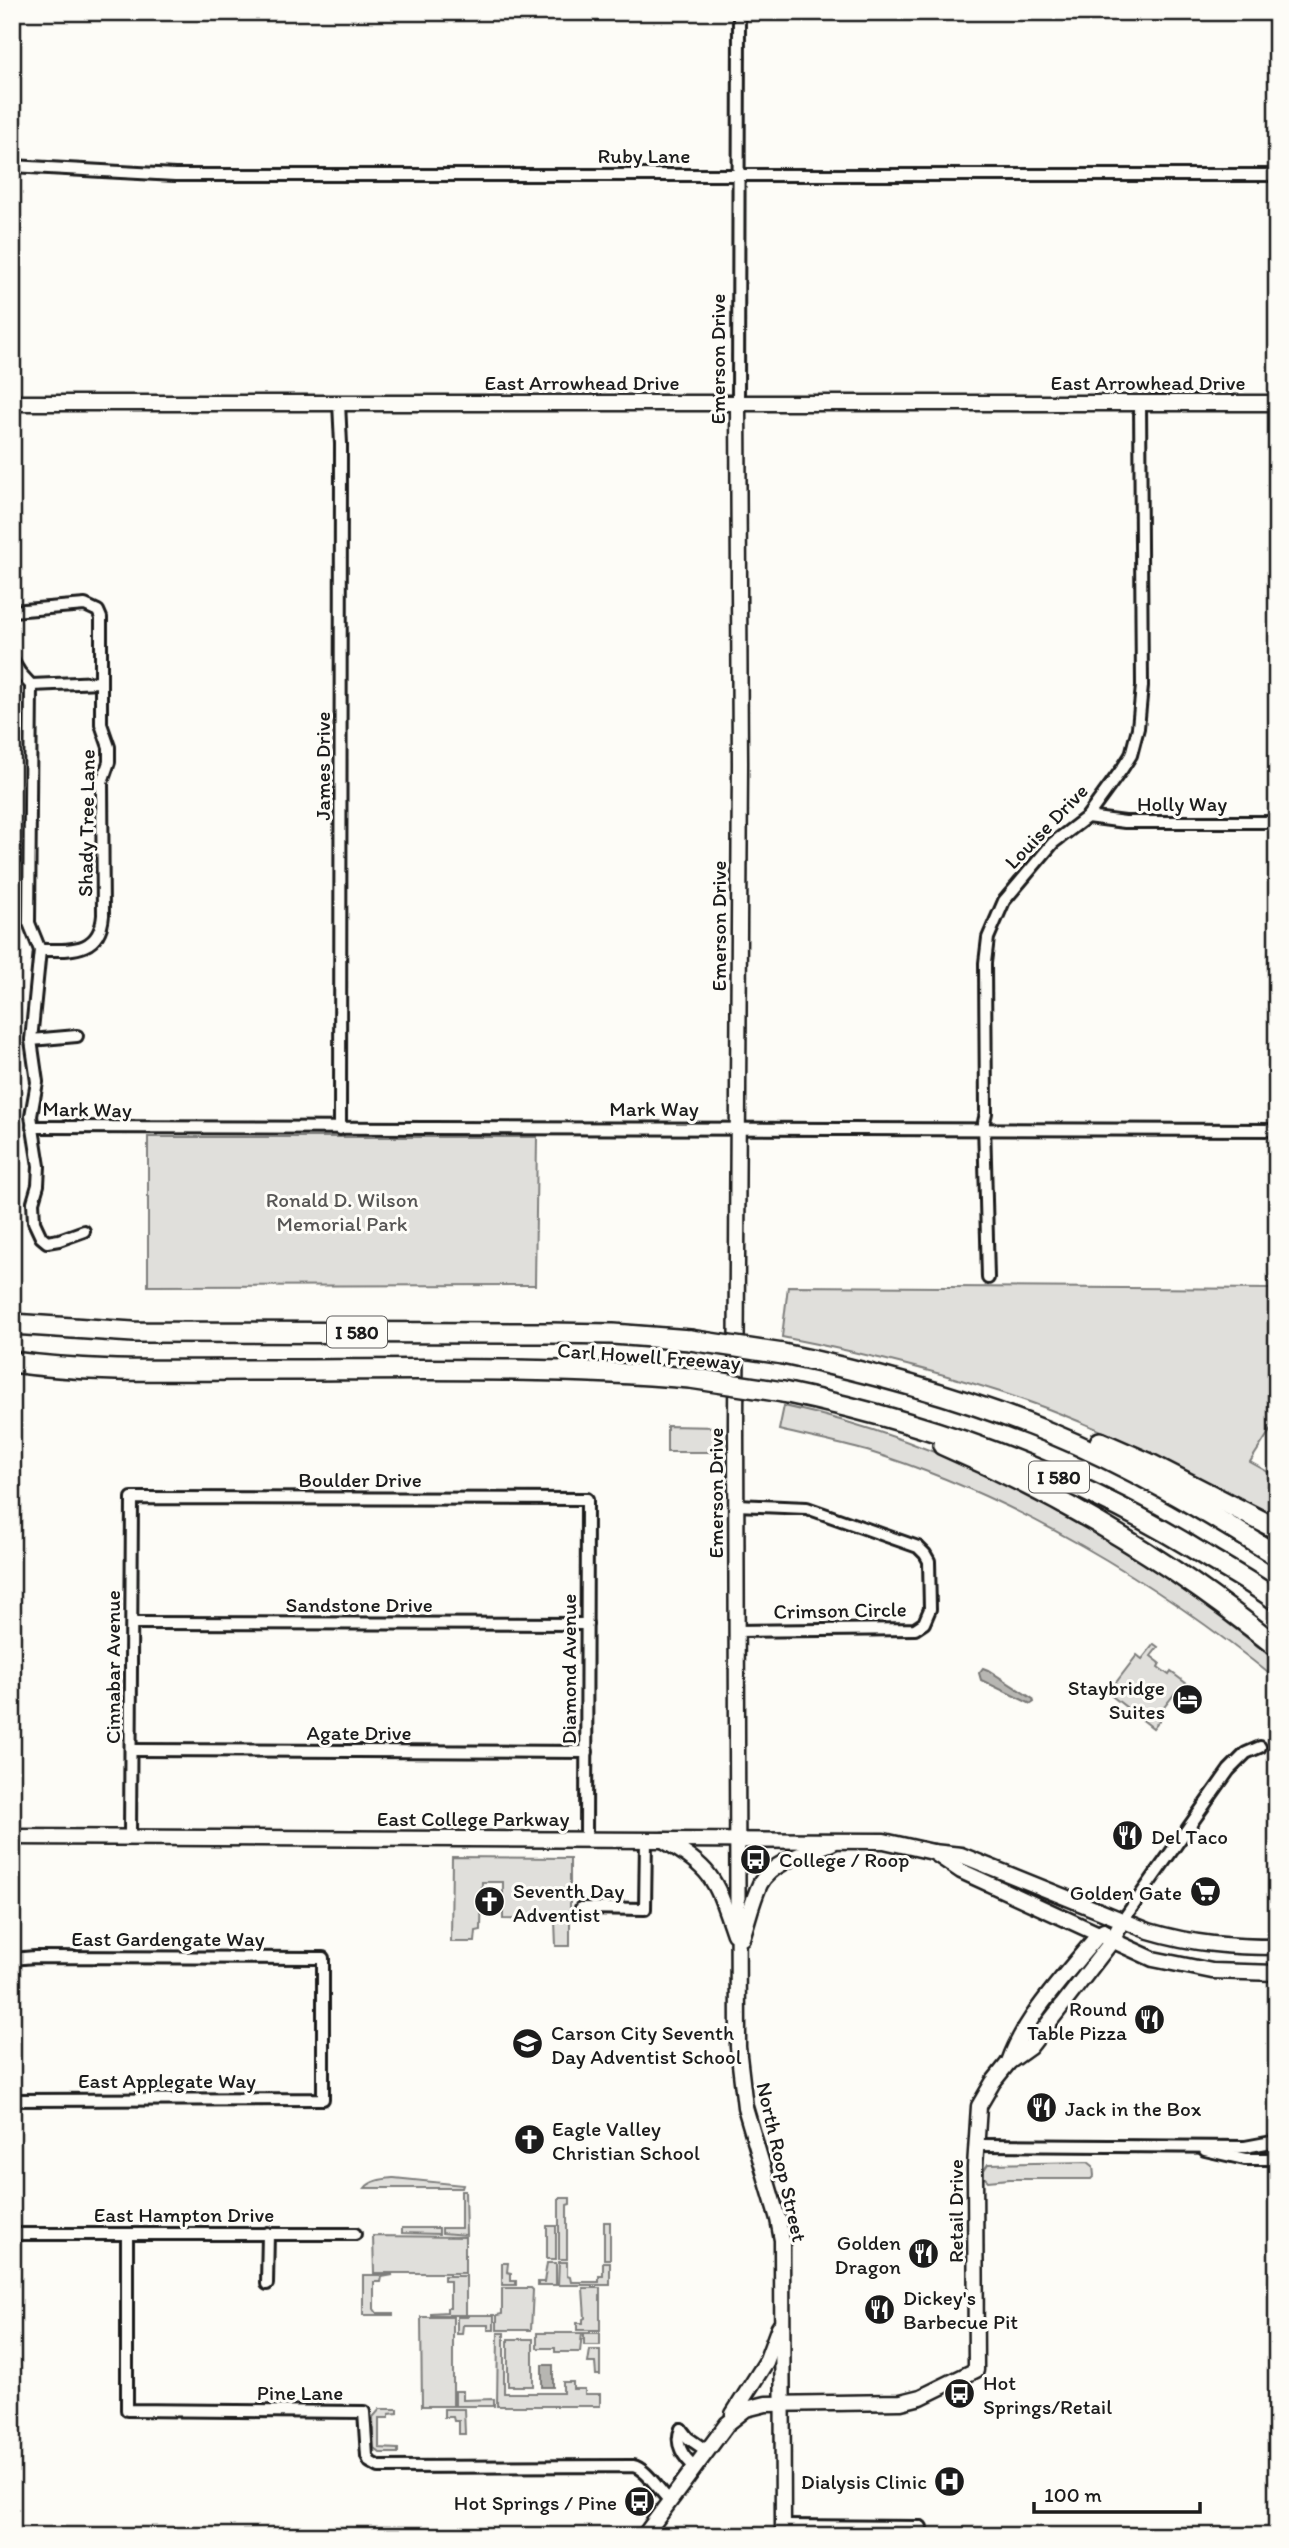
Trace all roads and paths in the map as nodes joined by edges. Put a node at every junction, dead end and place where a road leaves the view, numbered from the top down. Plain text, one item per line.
1 (739, 12) edge
2 (12, 166) edge
3 (738, 174) junction
4 (1277, 175) edge
5 (12, 403) edge
6 (339, 403) junction
7 (738, 403) junction
8 (1140, 403) junction
9 (1277, 403) edge
10 (12, 611) edge
11 (12, 660) edge
12 (101, 682) junction
13 (31, 685) junction
14 (1087, 817) junction
15 (1277, 822) edge
16 (40, 950) junction
17 (77, 1036) dead end
18 (32, 1040) junction
19 (32, 1127) junction
20 (737, 1128) junction
21 (340, 1129) junction
22 (1277, 1129) edge
23 (984, 1130) junction
24 (84, 1231) dead end
25 (988, 1278) dead end
26 (19, 1325) edge
27 (20, 1363) edge
28 (906, 1382) junction
29 (821, 1399) junction
30 (132, 1498) joint
31 (587, 1499) joint
32 (736, 1505) junction
33 (1277, 1529) edge
34 (1277, 1556) edge
35 (1277, 1601) edge
36 (132, 1623) junction
37 (587, 1624) junction
38 (737, 1631) junction
39 (1277, 1647) edge
40 (1259, 1748) dead end
41 (131, 1750) junction
42 (587, 1752) junction
43 (130, 1837) junction
44 (12, 1838) edge
45 (586, 1839) junction
46 (646, 1839) junction
47 (738, 1839) junction
48 (839, 1839) junction
49 (662, 1840) junction
50 (933, 1852) junction
51 (581, 1908) dead end
52 (1123, 1920) junction
53 (1105, 1938) junction
54 (1277, 1947) edge
55 (738, 1949) junction
56 (12, 1959) edge
57 (1270, 1973) edge
58 (1277, 1980) edge
59 (323, 2099) joint
60 (12, 2100) edge
61 (1277, 2141) edge
62 (976, 2145) junction
63 (1195, 2147) junction
64 (1277, 2159) edge
65 (268, 2233) junction
66 (12, 2234) edge
67 (128, 2234) junction
68 (355, 2234) dead end
69 (267, 2284) dead end
70 (782, 2319) junction
71 (783, 2404) junction
72 (727, 2424) junction
73 (707, 2451) junction
74 (695, 2467) junction
75 (670, 2501) junction
76 (921, 2527) dead end
77 (783, 2531) edge
78 (644, 2536) edge

1 - 3 street, Emerson Drive
2 - 3 street, Ruby Lane
3 - 4 street, Ruby Lane
3 - 7 street, Emerson Drive
5 - 6 street, East Arrowhead Drive
6 - 7 street, East Arrowhead Drive
6 - 21 street, James Drive
7 - 8 street, East Arrowhead Drive
7 - 20 street, Emerson Drive
8 - 9 street, East Arrowhead Drive
8 - 14 street, Louise Drive
10 - 12 street, Shady Tree Lane
11 - 13 street
12 - 13 street
12 - 16 street, Shady Tree Lane
13 - 16 street
14 - 15 street, Holly Way
14 - 23 street, Louise Drive
16 - 18 street
17 - 18 street
18 - 19 street
19 - 21 street, Mark Way
19 - 24 street
20 - 21 street, Mark Way
20 - 23 street, Mark Way
20 - 32 street, Emerson Drive
22 - 23 street, Mark Way
23 - 25 street, Louise Drive
26 - 28 highway, Carl Howell Freeway / I 580, bridge
27 - 29 highway, Carl Howell Freeway / I 580, bridge
28 - 33 highway
28 - 34 highway, Carl Howell Freeway / I 580
29 - 35 highway, Carl Howell Freeway / I 580
29 - 39 highway
30 - 31 street, Boulder Drive
30 - 36 street, Cinnabar Avenue
31 - 37 street, Diamond Avenue
32 - 38 street, Emerson Drive
32 - 38 street, Crimson Circle
36 - 37 street, Sandstone Drive
36 - 41 street, Cinnabar Avenue
37 - 42 street, Diamond Avenue
38 - 47 street, Emerson Drive
40 - 52 street
41 - 42 street, Agate Drive
41 - 43 street, Cinnabar Avenue
42 - 45 street, Diamond Avenue
43 - 44 street, East College Parkway
43 - 45 street, East College Parkway
45 - 46 street, East College Parkway
46 - 49 street, East College Parkway
46 - 51 street
47 - 48 street, East College Parkway
47 - 49 street, East College Parkway
47 - 55 street, North Roop Street
48 - 50 street, East College Parkway
48 - 55 street
49 - 55 street
50 - 52 street, East College Parkway
50 - 53 street, East College Parkway
52 - 53 street, Retail Drive
52 - 54 street, East College Parkway
53 - 57 street, East College Parkway
53 - 62 street, Retail Drive
55 - 70 street, North Roop Street
56 - 59 street, East Gardengate Way
57 - 58 street
59 - 60 street, East Applegate Way
61 - 63 street, Retail Drive
62 - 63 street, Retail Drive
62 - 71 street, Retail Drive
63 - 64 street
65 - 67 street, East Hampton Drive
65 - 68 street, East Hampton Drive
65 - 69 street
66 - 67 street, East Hampton Drive
67 - 75 street, Pine Lane
70 - 71 street, North Roop Street
70 - 72 street
71 - 72 street
71 - 77 street, North Roop Street
72 - 73 street
73 - 74 street
73 - 74 street
74 - 75 street
75 - 78 street
76 - 77 street

